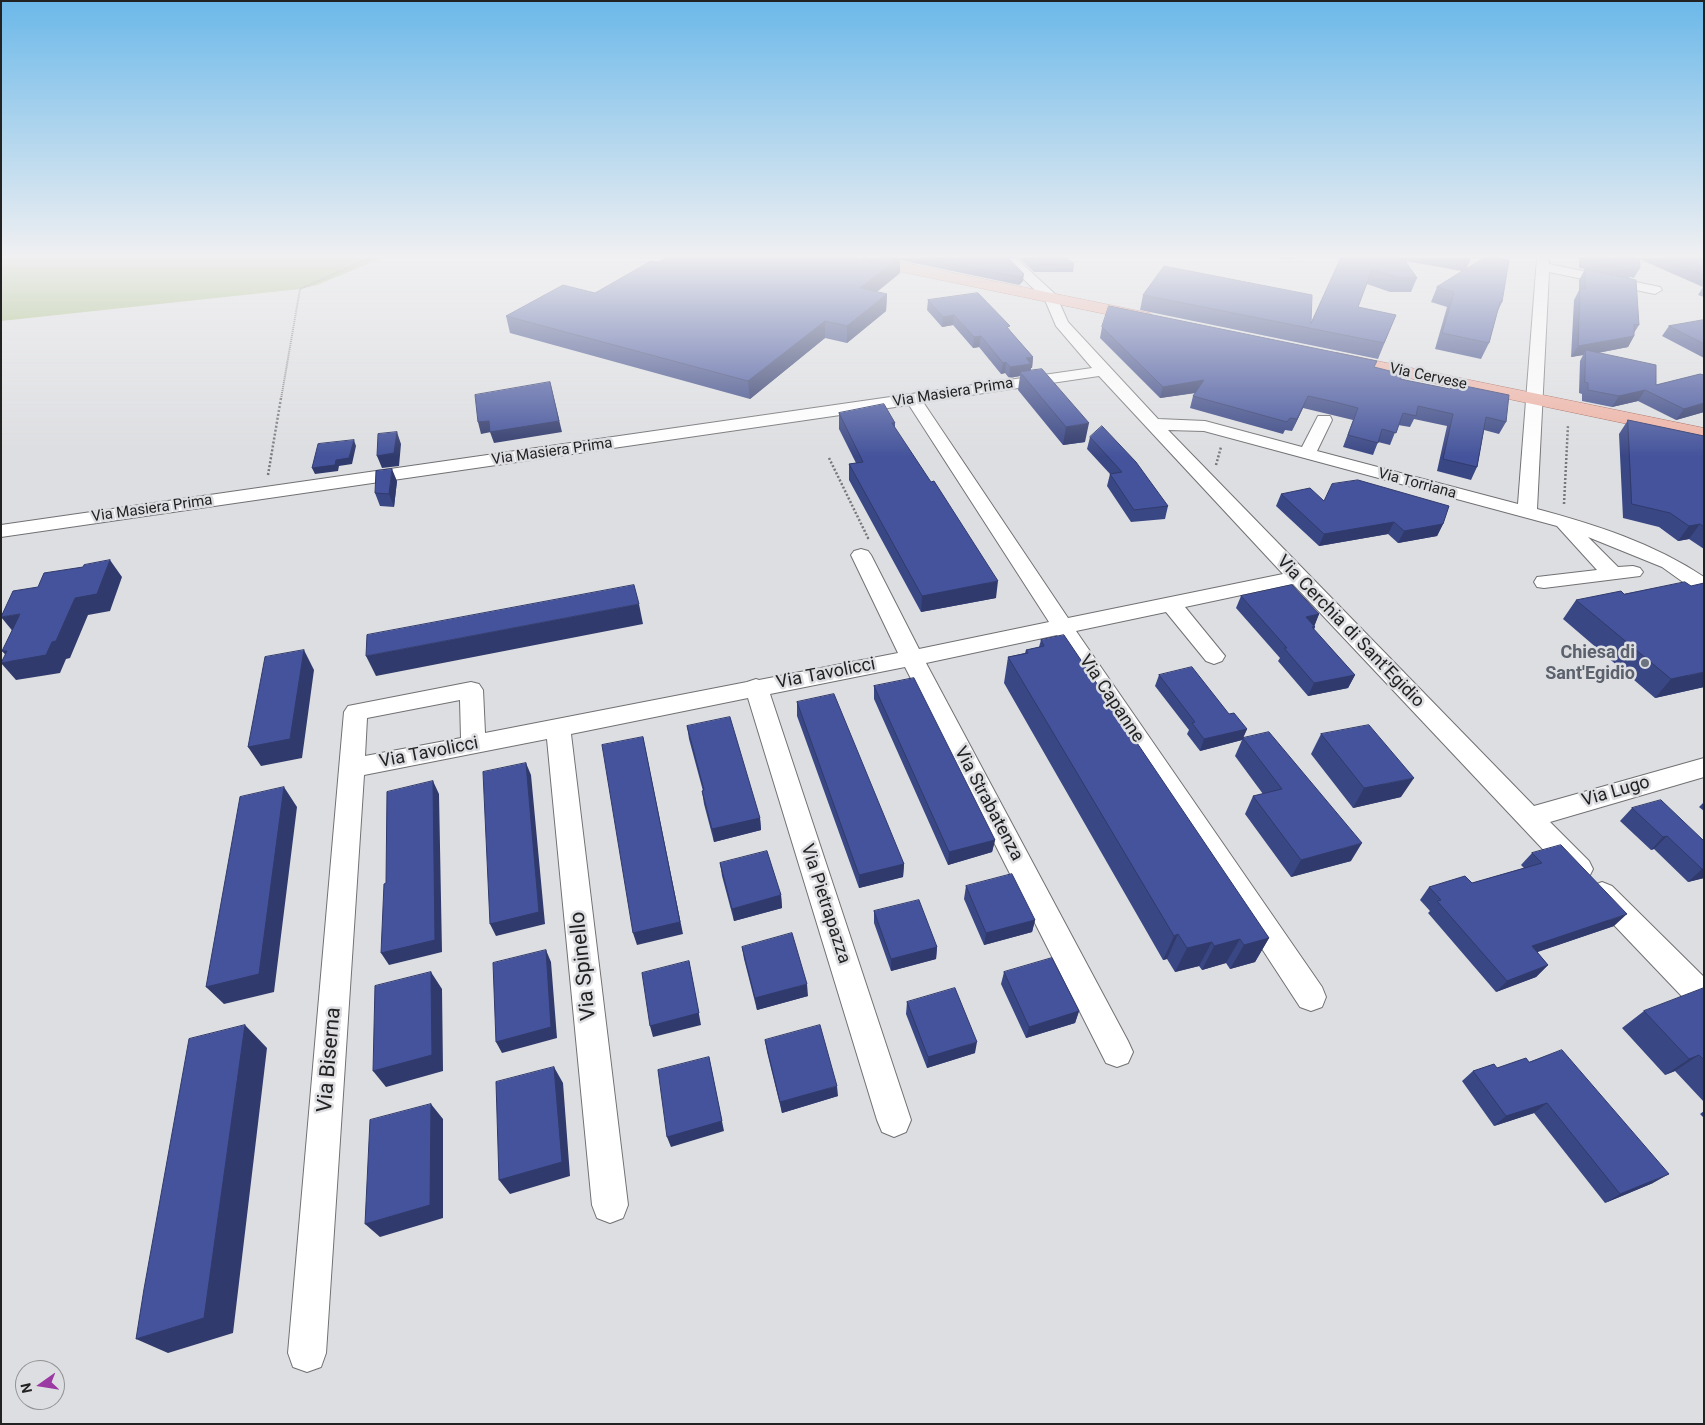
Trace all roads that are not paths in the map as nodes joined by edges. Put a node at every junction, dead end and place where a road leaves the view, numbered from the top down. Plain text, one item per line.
1 (1062, 324) edge
2 (1539, 324) edge
3 (1322, 355) edge
4 (1103, 370) junction
5 (913, 399) junction
6 (1534, 400) junction
7 (1324, 420) dead end
8 (1154, 424) junction
9 (1701, 432) edge
10 (1307, 454) junction
11 (1527, 513) junction
12 (1563, 522) junction
13 (1, 531) edge
14 (861, 555) road end
15 (1633, 572) dead end
16 (1612, 573) junction
17 (1298, 577) junction
18 (1544, 582) dead end
19 (1704, 586) edge
20 (1171, 604) junction
21 (1062, 626) junction
22 (1214, 656) dead end
23 (912, 658) junction
24 (756, 688) junction
25 (558, 727) junction
26 (473, 736) junction
27 (353, 760) junction
28 (1704, 767) edge
29 (1528, 818) junction
30 (1311, 997) dead end
31 (1704, 998) edge
32 (1117, 1052) dead end
33 (894, 1120) dead end
34 (610, 1205) dead end
35 (307, 1353) dead end

1 - 4 street, Via Cerchia di Sant'Egidio
2 - 6 street
3 - 6 main road, Via Cervese
4 - 5 street, Via Masiera Prima
4 - 8 street, Via Cerchia di Sant'Egidio
5 - 13 street, Via Masiera Prima
5 - 21 street, Via Capanne
6 - 9 main road, Via Cervese
6 - 11 street
7 - 10 street
8 - 10 street, Via Torriana
8 - 17 street, Via Cerchia di Sant'Egidio
10 - 11 street, Via Torriana
11 - 12 street, Via Torriana
12 - 16 street
12 - 19 street, Via Torriana
14 - 23 street, Via Strabatenza
15 - 16 street
16 - 18 street
17 - 20 street, Via Tavolicci
17 - 29 street, Via Cerchia di Sant'Egidio
20 - 21 street, Via Tavolicci
20 - 22 lane
21 - 23 street, Via Tavolicci
21 - 30 street, Via Capanne
23 - 24 street, Via Tavolicci
23 - 32 street, Via Strabatenza
24 - 25 street, Via Tavolicci
24 - 33 street, Via Pietrapazza
25 - 26 street, Via Tavolicci
25 - 34 street, Via Spinello
26 - 27 street, Via Tavolicci
26 - 27 street, Via Biserna
27 - 35 street, Via Biserna
28 - 29 street, Via Lugo
29 - 31 street, Via Cerchia di Sant'Egidio

